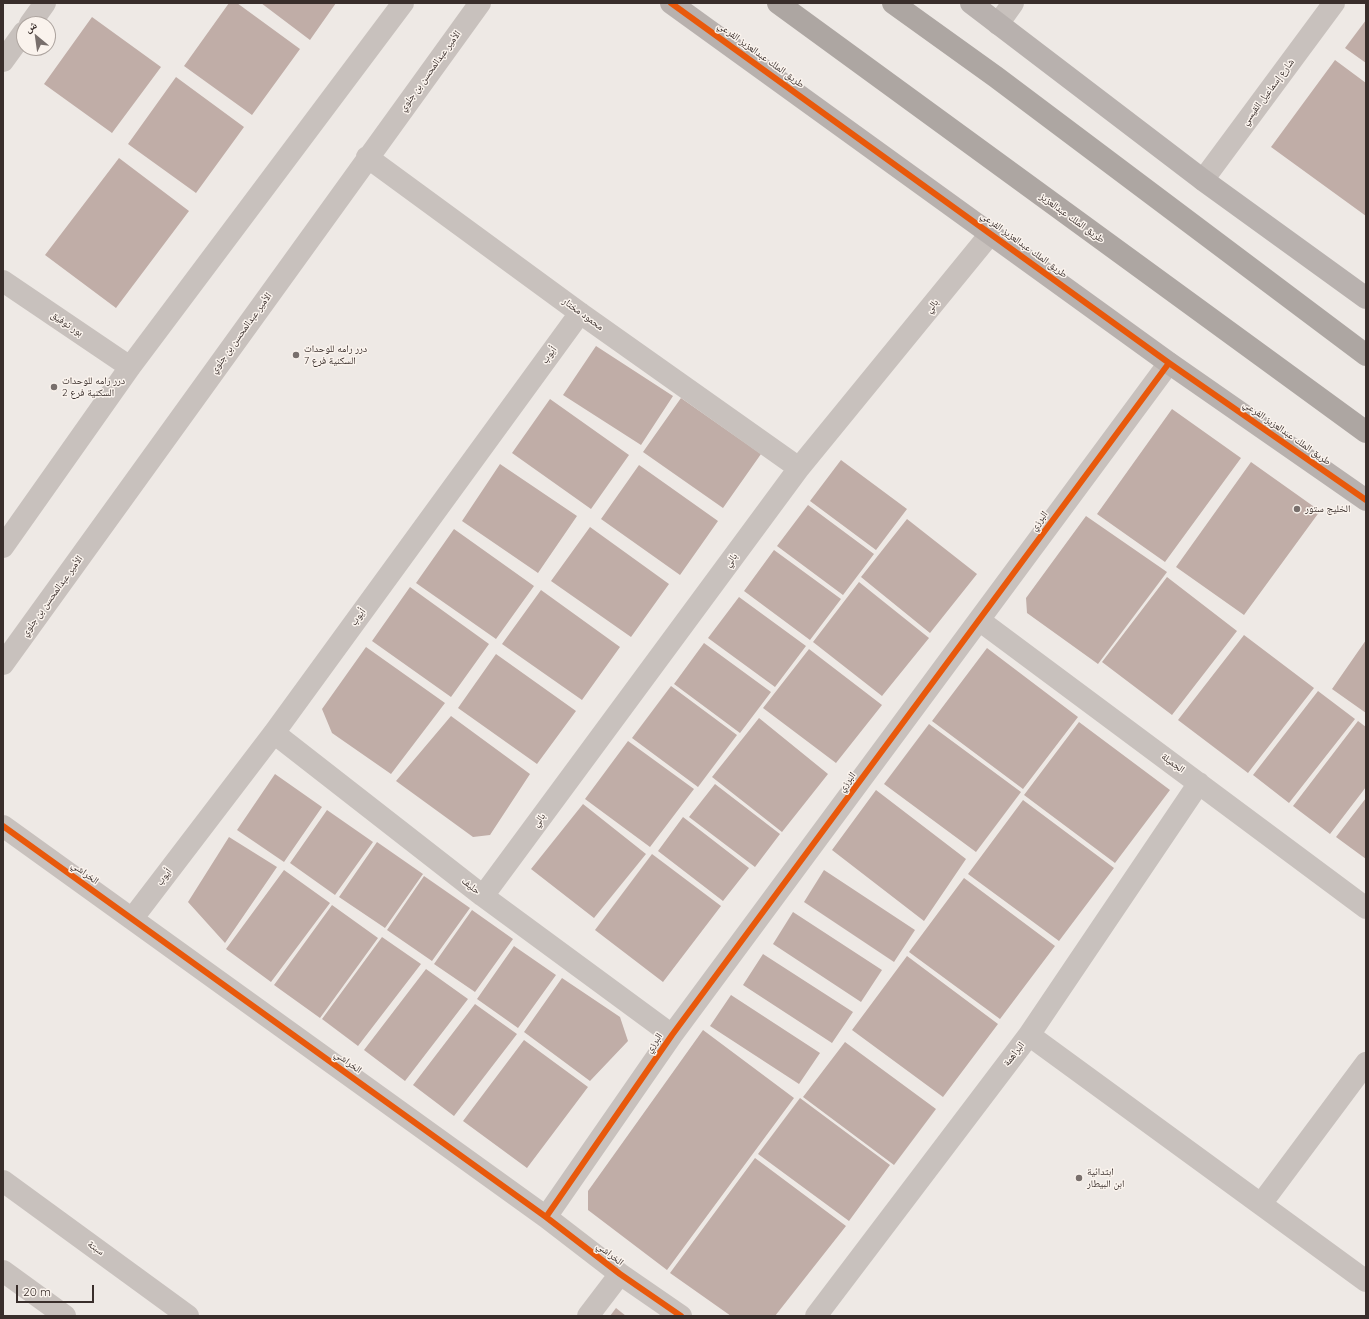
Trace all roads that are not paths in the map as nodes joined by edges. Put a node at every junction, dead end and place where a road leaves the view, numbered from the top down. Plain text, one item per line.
1 (45, 3) edge
2 (402, 3) edge
3 (480, 3) edge
4 (671, 3) edge
5 (688, 3) edge
6 (778, 3) edge
7 (893, 3) edge
8 (971, 3) edge
9 (1013, 3) edge
10 (1334, 3) edge
11 (36, 16) edge
12 (998, 24) junction
13 (16, 43) edge
14 (3, 61) edge
15 (756, 64) junction
16 (367, 157) junction
17 (1203, 180) junction
18 (991, 233) junction
19 (3, 281) edge
20 (1366, 298) edge
21 (580, 313) junction
22 (1366, 355) edge
23 (1169, 363) junction
24 (130, 367) junction
25 (1366, 432) edge
26 (799, 468) junction
27 (1366, 500) edge
28 (3, 547) edge
29 (979, 620) junction
30 (3, 664) edge
31 (274, 733) junction
32 (1199, 783) junction
33 (3, 826) edge
34 (483, 896) junction
35 (1366, 908) edge
36 (132, 919) junction
37 (672, 1035) junction
38 (1029, 1035) junction
39 (1366, 1063) edge
40 (3, 1181) edge
41 (1261, 1204) junction
42 (546, 1217) junction
43 (3, 1271) edge
44 (620, 1274) junction
45 (1366, 1281) edge
46 (65, 1316) edge
47 (188, 1316) edge
48 (588, 1316) edge
49 (681, 1316) edge
50 (816, 1316) edge

1 - 11 street
2 - 24 street
3 - 16 street, الأمير عبدالمحسن بن جلوي
4 - 15 street, طريق الملك عبدالعزيز الفرعي
5 - 15 street
6 - 25 main road, طريق الملك عبدالعزيز
7 - 22 main road
8 - 12 street
9 - 12 street
10 - 17 street, شارع إسماعيل القيسي
12 - 17 street
13 - 14 street
15 - 18 street, طريق الملك عبدالعزيز الفرعي
16 - 21 street, محمود مختار
16 - 30 street, الأمير عبدالمحسن بن جلوي
17 - 20 street
18 - 23 street, طريق الملك عبدالعزيز الفرعي
18 - 26 street, بالي
19 - 24 street, بور توفيق
21 - 26 street, محمود مختار
21 - 31 street, أيوب
23 - 27 street, طريق الملك عبدالعزيز الفرعي
23 - 29 street, البرزي
24 - 28 street
26 - 34 street, بالي
29 - 32 street, الجميلة
29 - 37 street, البرزي
31 - 34 street, حليف
31 - 36 street, أيوب
32 - 35 street, الجميلة
32 - 38 street, البراهمة
33 - 36 street, الخراشي
34 - 37 street, حليف
36 - 42 street, الخراشي
37 - 42 street, البرزي
38 - 41 street
38 - 50 street, البراهمة
39 - 41 street
40 - 47 street, سبتة
41 - 45 street
42 - 44 street, الخراشي
43 - 46 street
44 - 48 street
44 - 49 street, الخراشي

